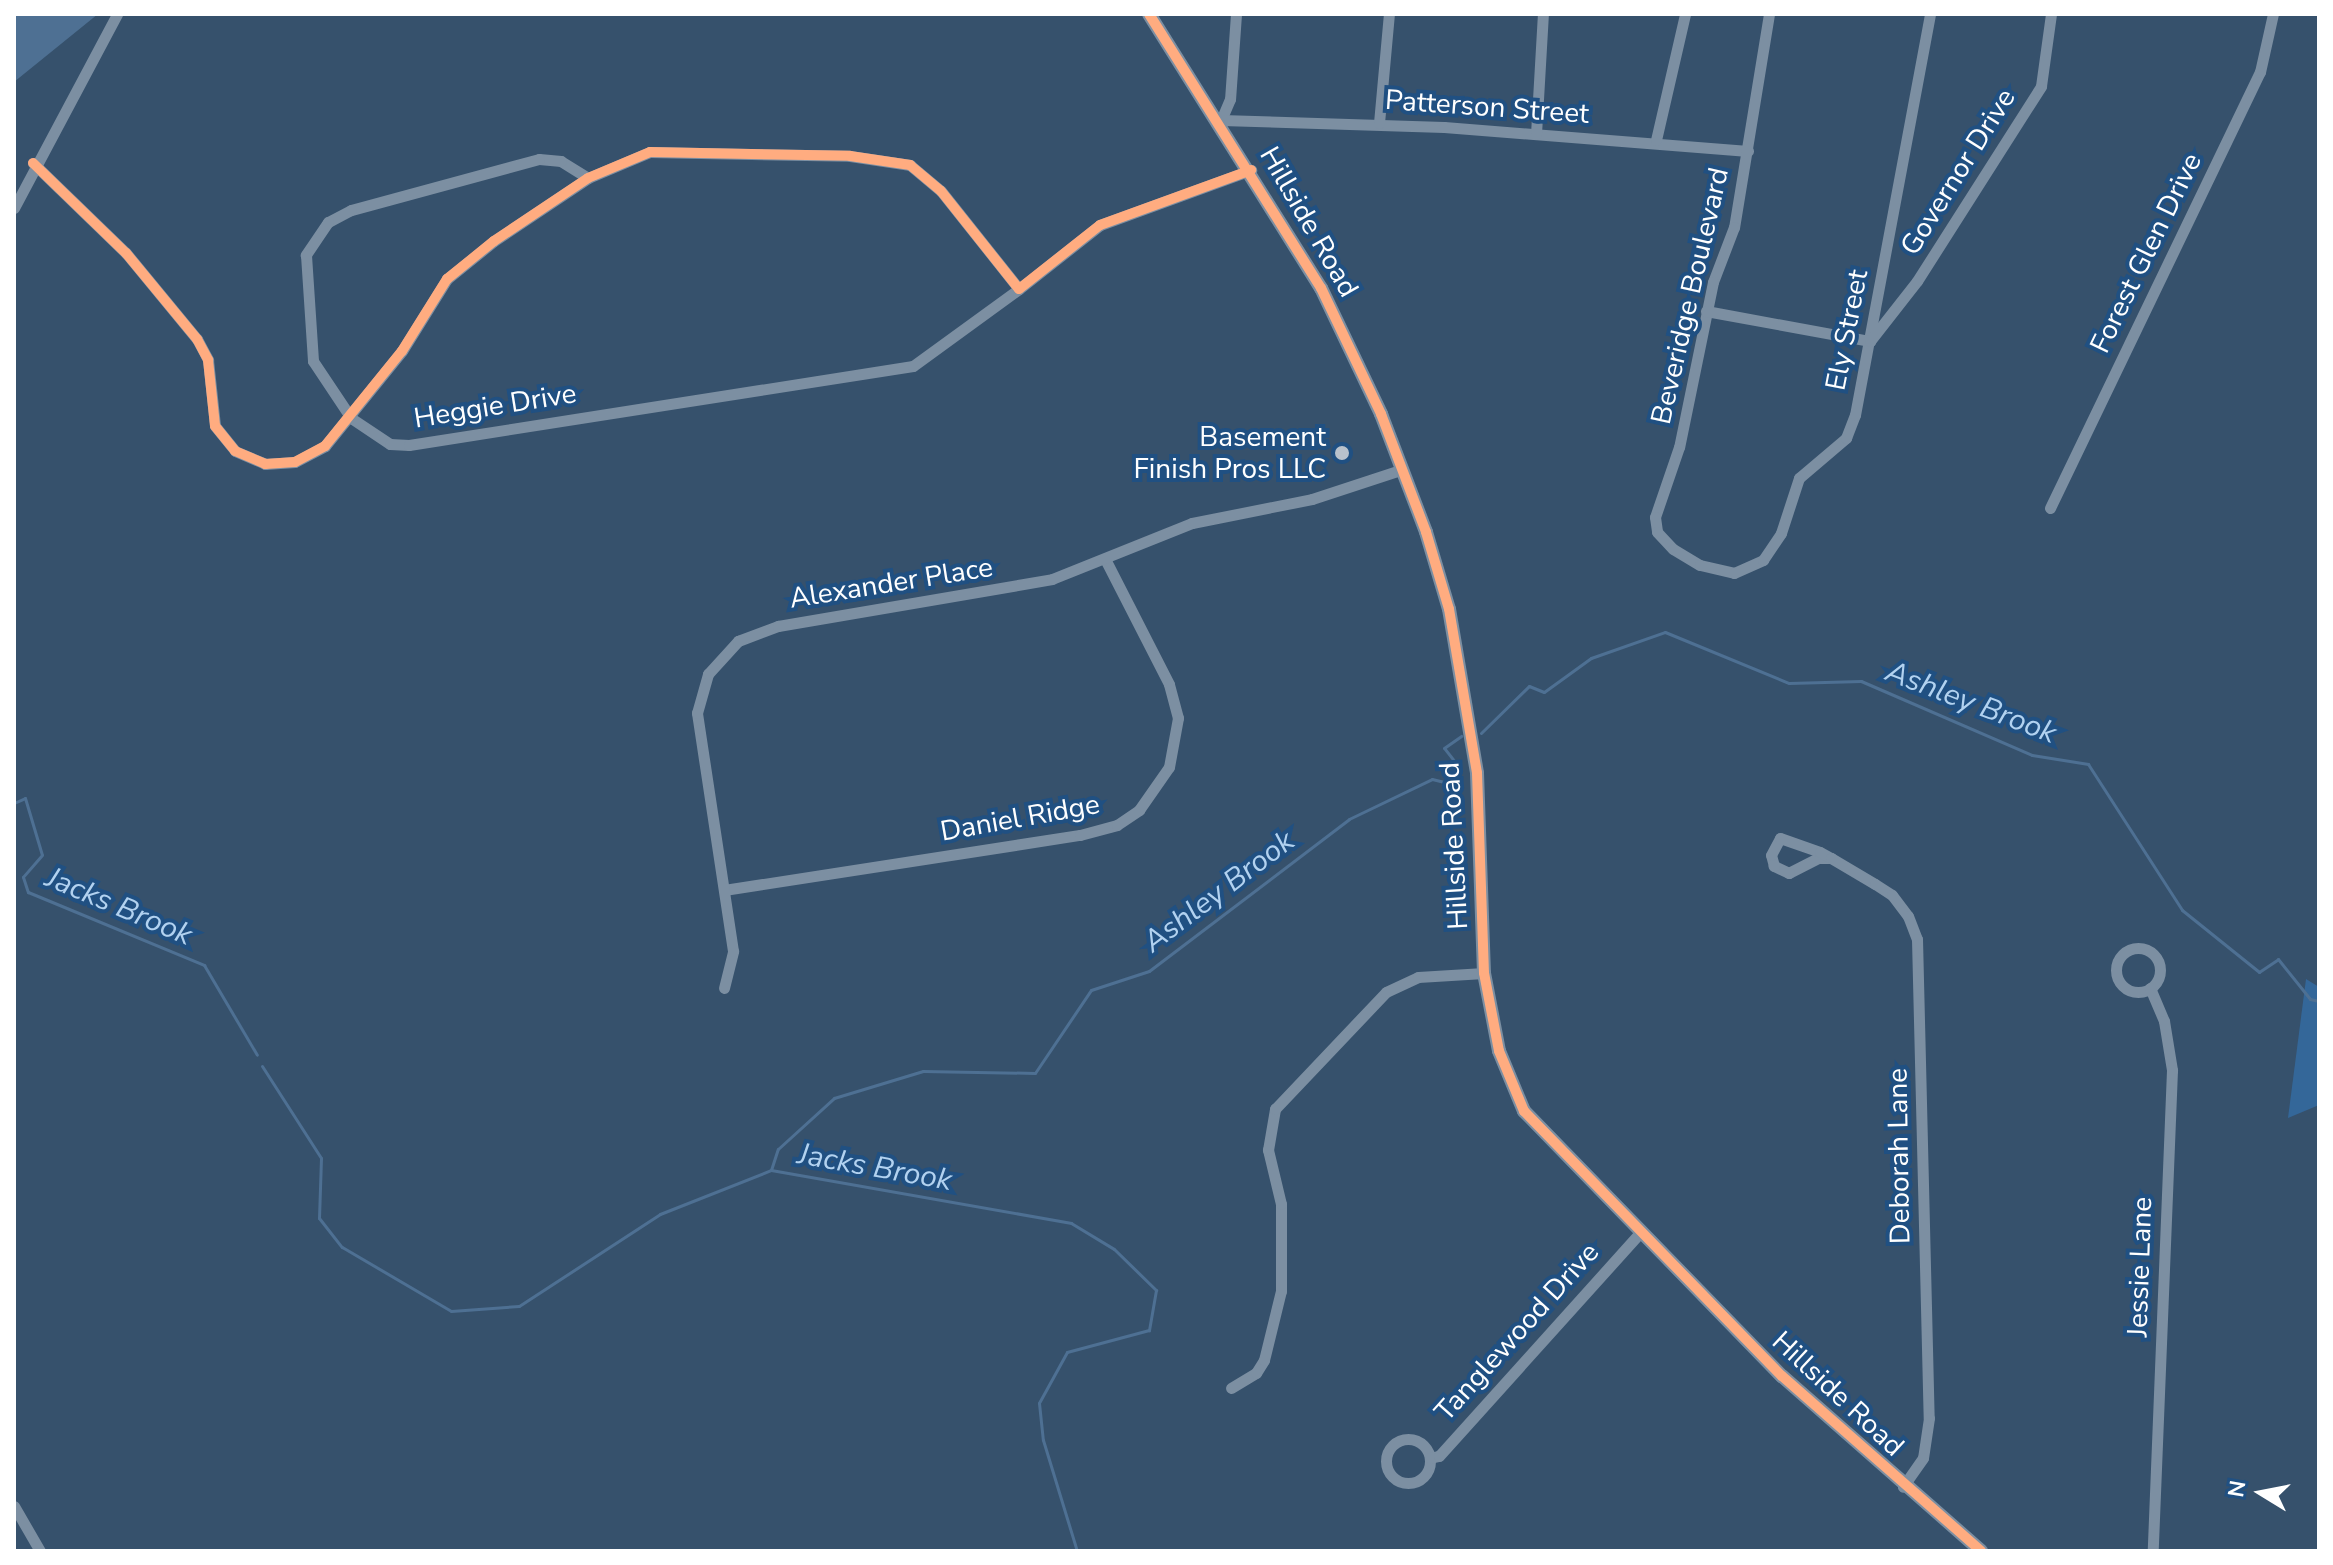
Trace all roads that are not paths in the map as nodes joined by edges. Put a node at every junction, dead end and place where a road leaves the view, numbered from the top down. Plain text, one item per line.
1 (117, 14) edge
2 (1149, 14) edge
3 (1236, 14) edge
4 (1389, 14) edge
5 (1543, 14) edge
6 (1685, 14) edge
7 (1769, 14) edge
8 (1930, 14) edge
9 (2051, 14) edge
10 (2273, 14) edge
11 (1221, 120) junction
12 (1379, 123) junction
13 (1536, 134) junction
14 (1656, 140) junction
15 (1748, 151) junction
16 (33, 163) junction
17 (1251, 170) junction
18 (588, 178) junction
19 (14, 208) edge
20 (1019, 289) junction
21 (1706, 311) junction
22 (1870, 341) junction
23 (351, 418) junction
24 (1400, 470) junction
25 (2050, 508) dead end
26 (1105, 559) junction
27 (1700, 565) joint
28 (1831, 858) junction
29 (724, 890) junction
30 (1484, 973) junction
31 (724, 988) dead end
32 (2150, 988) dead end
33 (1639, 1234) junction
34 (1231, 1388) dead end
35 (1430, 1458) junction
36 (1903, 1487) junction
37 (14, 1506) edge
38 (40, 1551) edge
39 (1981, 1551) edge
40 (2153, 1551) edge

1 - 16 street
2 - 11 street, Hillside Road
3 - 11 street
4 - 12 street
5 - 13 street
6 - 14 street
7 - 15 street, Beveridge Boulevard
8 - 22 street, Ely Street
9 - 22 street, Governor Drive
10 - 25 street, Forest Glen Drive
11 - 12 street, Patterson Street
11 - 17 street, Hillside Road
12 - 13 street, Patterson Street
13 - 14 street, Patterson Street
14 - 15 street, Patterson Street
15 - 21 street, Beveridge Boulevard
16 - 19 street
16 - 23 street
17 - 20 street, Heggie Drive
17 - 24 street, Hillside Road
18 - 20 street
18 - 23 street
18 - 23 street, Heggie Drive
20 - 23 street, Heggie Drive
21 - 22 street
21 - 27 street, Beveridge Boulevard
22 - 27 street, Ely Street
24 - 26 street, Alexander Place
24 - 30 street, Hillside Road
26 - 29 street, Alexander Place
26 - 29 street, Daniel Ridge
28 - 28 street, Deborah Lane
28 - 36 street, Deborah Lane
29 - 31 street, Alexander Place
30 - 33 street, Hillside Road
30 - 34 street
32 - 40 street, Jessie Lane
33 - 35 street, Tanglewood Drive
33 - 36 street, Hillside Road
35 - 35 street, Tanglewood Drive
36 - 39 street, Hillside Road
37 - 38 street

